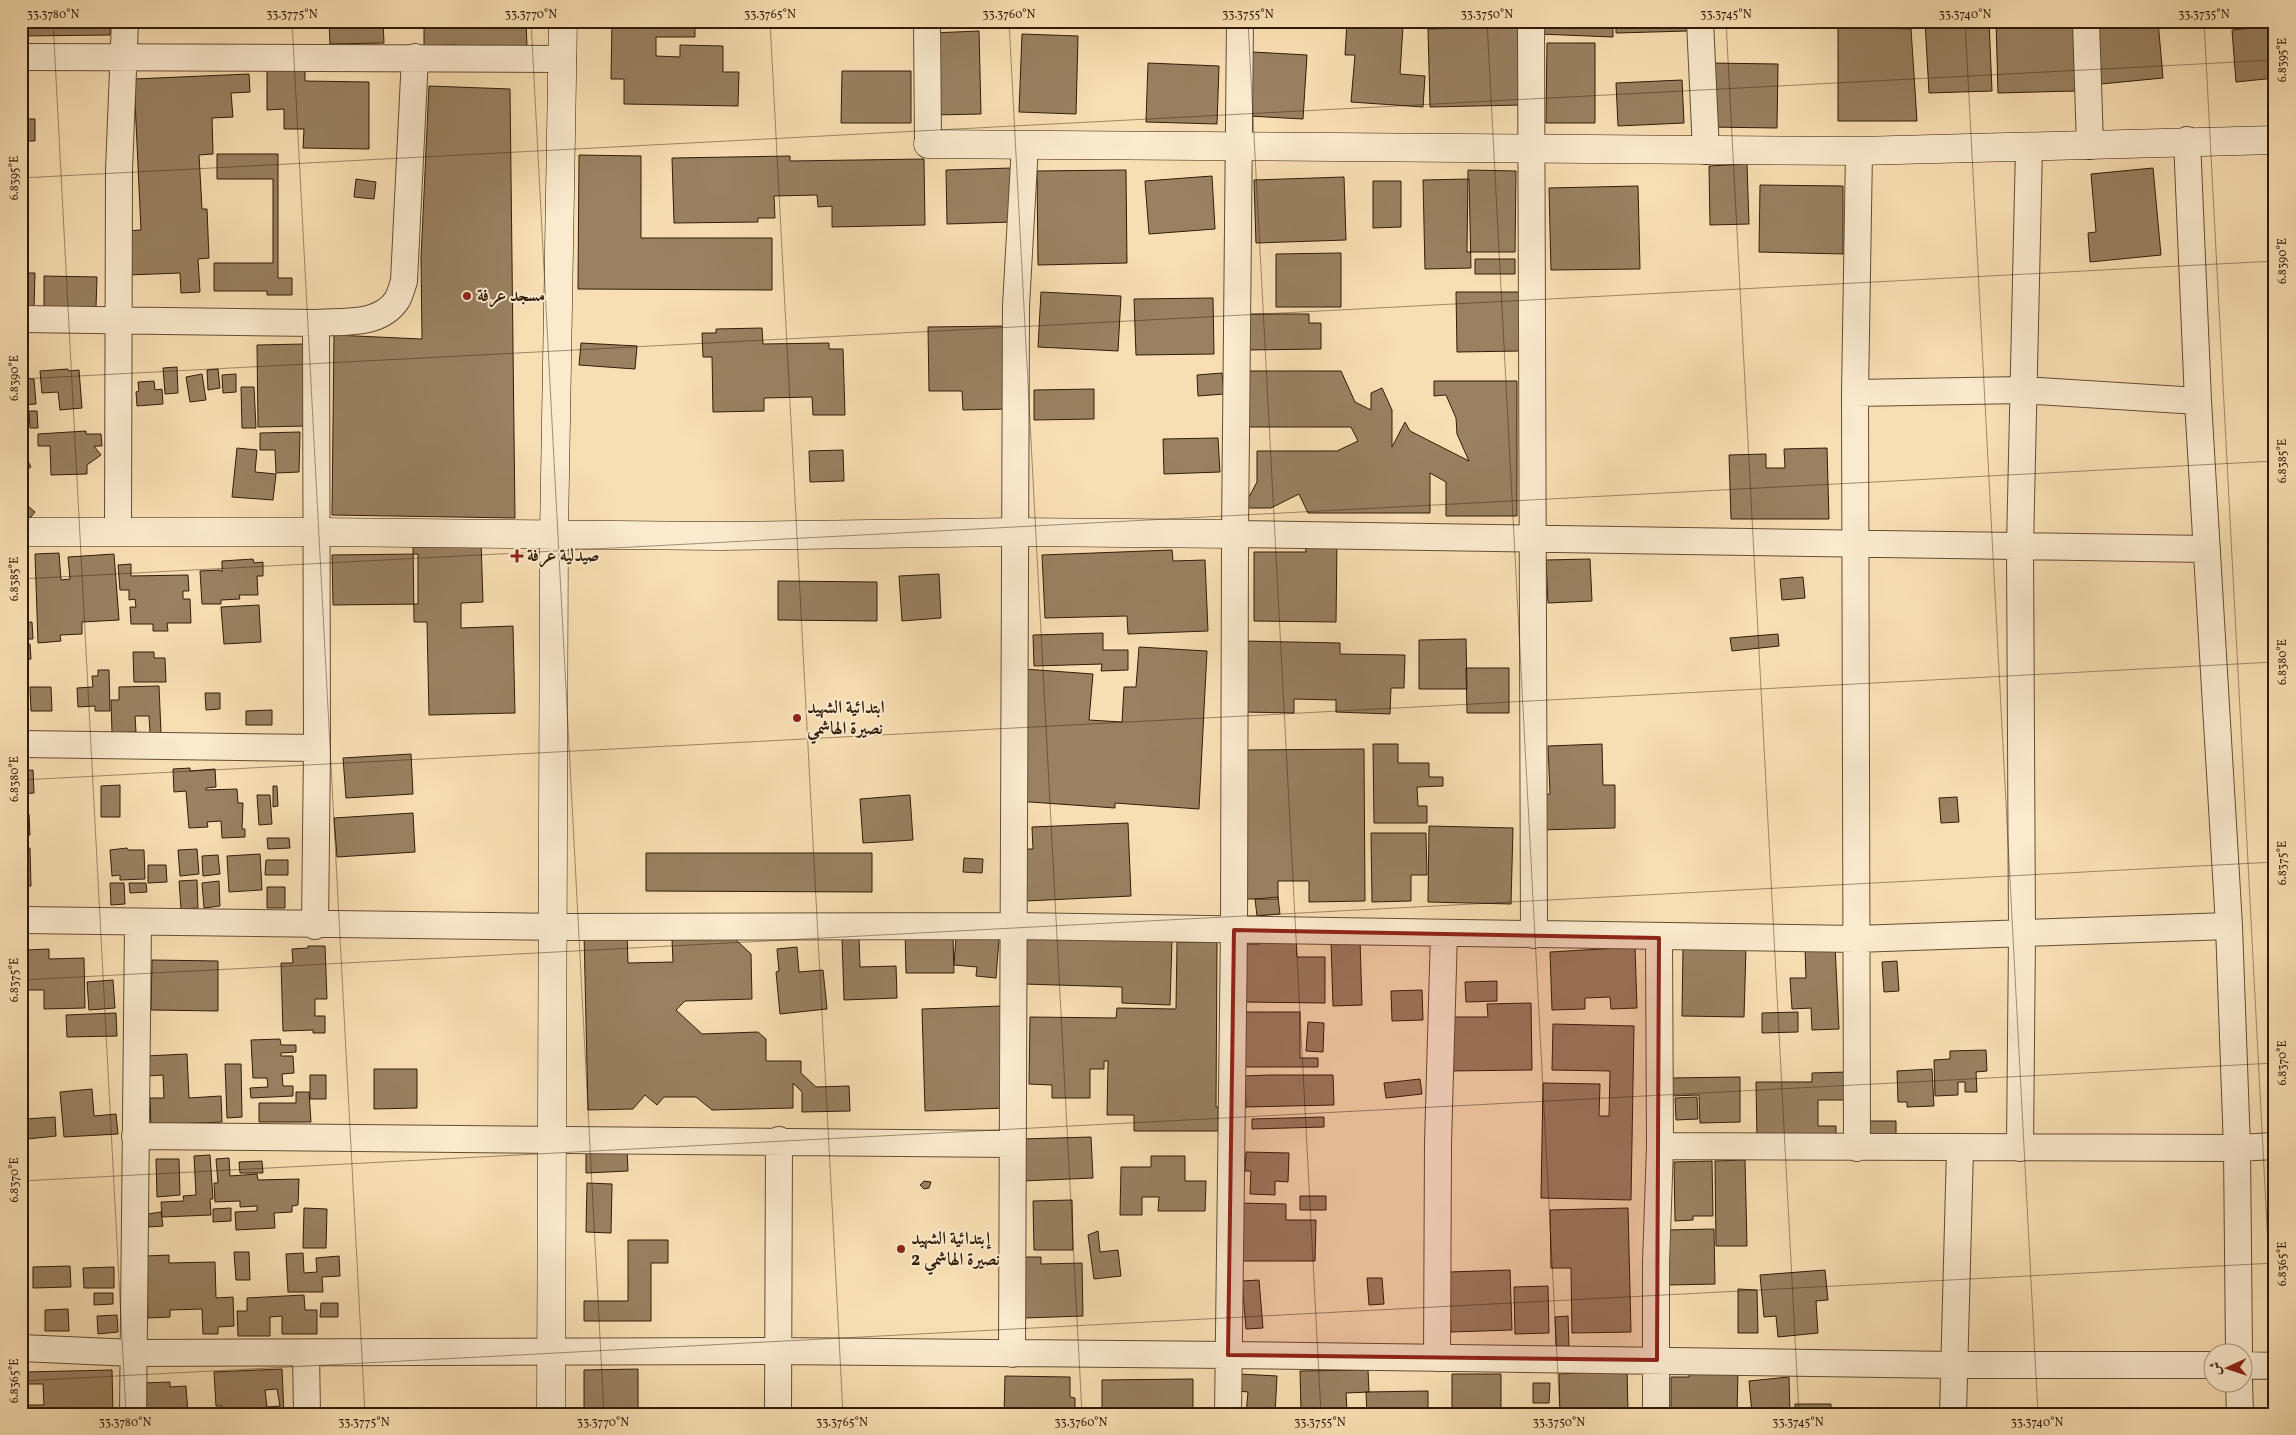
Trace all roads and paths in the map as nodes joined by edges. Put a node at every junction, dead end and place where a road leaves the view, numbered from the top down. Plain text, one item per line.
1 (125, 21) edge
2 (563, 21) edge
3 (927, 21) edge
4 (1240, 21) edge
5 (1531, 21) edge
6 (1700, 21) edge
7 (2086, 21) edge
8 (124, 56) junction
9 (21, 57) edge
10 (415, 57) junction
11 (563, 59) junction
12 (2187, 140) junction
13 (2275, 140) edge
14 (928, 144) joint
15 (1025, 145) junction
16 (2090, 146) junction
17 (1239, 147) junction
18 (2029, 147) junction
19 (1531, 149) junction
20 (1706, 151) junction
21 (1859, 151) junction
22 (21, 319) edge
23 (118, 320) junction
24 (316, 323) junction
25 (2022, 390) junction
26 (1855, 393) junction
27 (2198, 401) junction
28 (118, 531) junction
29 (21, 532) edge
30 (317, 532) junction
31 (1015, 532) junction
32 (554, 534) junction
33 (1235, 534) junction
34 (1531, 539) junction
35 (1855, 544) junction
36 (2020, 546) junction
37 (2207, 549) junction
38 (21, 744) edge
39 (317, 748) junction
40 (21, 920) edge
41 (138, 923) junction
42 (315, 926) junction
43 (554, 926) junction
44 (1015, 926) junction
45 (2228, 926) junction
46 (1234, 930) junction
47 (1444, 933) junction
48 (2022, 933) junction
49 (1534, 935) junction
50 (1659, 938) junction
51 (1856, 940) junction
52 (135, 1136) junction
53 (552, 1140) junction
54 (778, 1140) junction
55 (1012, 1144) junction
56 (1660, 1146) junction
57 (2275, 1146) edge
58 (1857, 1148) junction
59 (2020, 1148) junction
60 (2237, 1148) junction
61 (1960, 1149) junction
62 (2239, 1342) edge
63 (21, 1348) edge
64 (777, 1351) junction
65 (133, 1353) junction
66 (552, 1353) junction
67 (306, 1354) junction
68 (1012, 1354) junction
69 (1228, 1355) junction
70 (1437, 1358) junction
71 (1657, 1360) junction
72 (1953, 1365) junction
73 (2204, 1365) edge
74 (2254, 1365) edge
75 (2275, 1366) edge
76 (2239, 1392) edge
77 (133, 1414) edge
78 (307, 1414) edge
79 (550, 1414) edge
80 (778, 1414) edge
81 (1228, 1414) edge
82 (1656, 1414) edge
83 (1953, 1414) edge
84 (2240, 1414) edge

1 - 8 street
2 - 11 street
3 - 14 street
4 - 17 street
5 - 19 street
6 - 20 street
7 - 16 street
8 - 9 street
8 - 10 street
8 - 23 street
10 - 11 street
10 - 24 street
11 - 32 street
12 - 13 street
12 - 16 street
12 - 27 street
14 - 15 street
15 - 17 street
15 - 31 street
16 - 18 street
17 - 19 street
17 - 33 street
18 - 21 street
18 - 25 street
19 - 20 street
19 - 34 street
20 - 21 street
21 - 26 street
22 - 23 street
23 - 24 street
23 - 28 street
24 - 30 street
25 - 26 street
25 - 27 street
25 - 36 street
26 - 35 street
27 - 37 street
28 - 29 street
28 - 30 street
30 - 32 street
30 - 39 street
31 - 32 street
31 - 33 street
31 - 44 street
32 - 43 street
33 - 34 street
33 - 46 street
34 - 35 street
34 - 49 street
35 - 36 street
35 - 51 street
36 - 37 street
36 - 48 street
37 - 45 street
38 - 39 street
39 - 42 street
40 - 41 street
41 - 42 street
41 - 52 street
42 - 43 street
43 - 44 street
43 - 53 street
44 - 46 street
44 - 55 street
45 - 48 street
45 - 60 street
46 - 47 street
46 - 69 street
47 - 49 street
47 - 70 street
48 - 51 street
48 - 59 street
49 - 50 street
50 - 51 street
50 - 56 street
51 - 58 street
52 - 53 street
52 - 65 street
53 - 54 street
53 - 66 street
54 - 55 street
54 - 64 street
55 - 68 street
56 - 58 street
56 - 71 street
57 - 60 street
58 - 61 street
59 - 60 street
59 - 61 street
60 - 62 street
61 - 72 street
63 - 65 street
64 - 66 street
64 - 68 street
64 - 80 street
65 - 67 street
65 - 77 street
66 - 67 street
66 - 79 street
67 - 78 street
68 - 69 street
69 - 70 street
69 - 81 street
70 - 71 street
71 - 72 street
71 - 82 street
72 - 73 street
72 - 83 street
74 - 75 street
76 - 84 street

